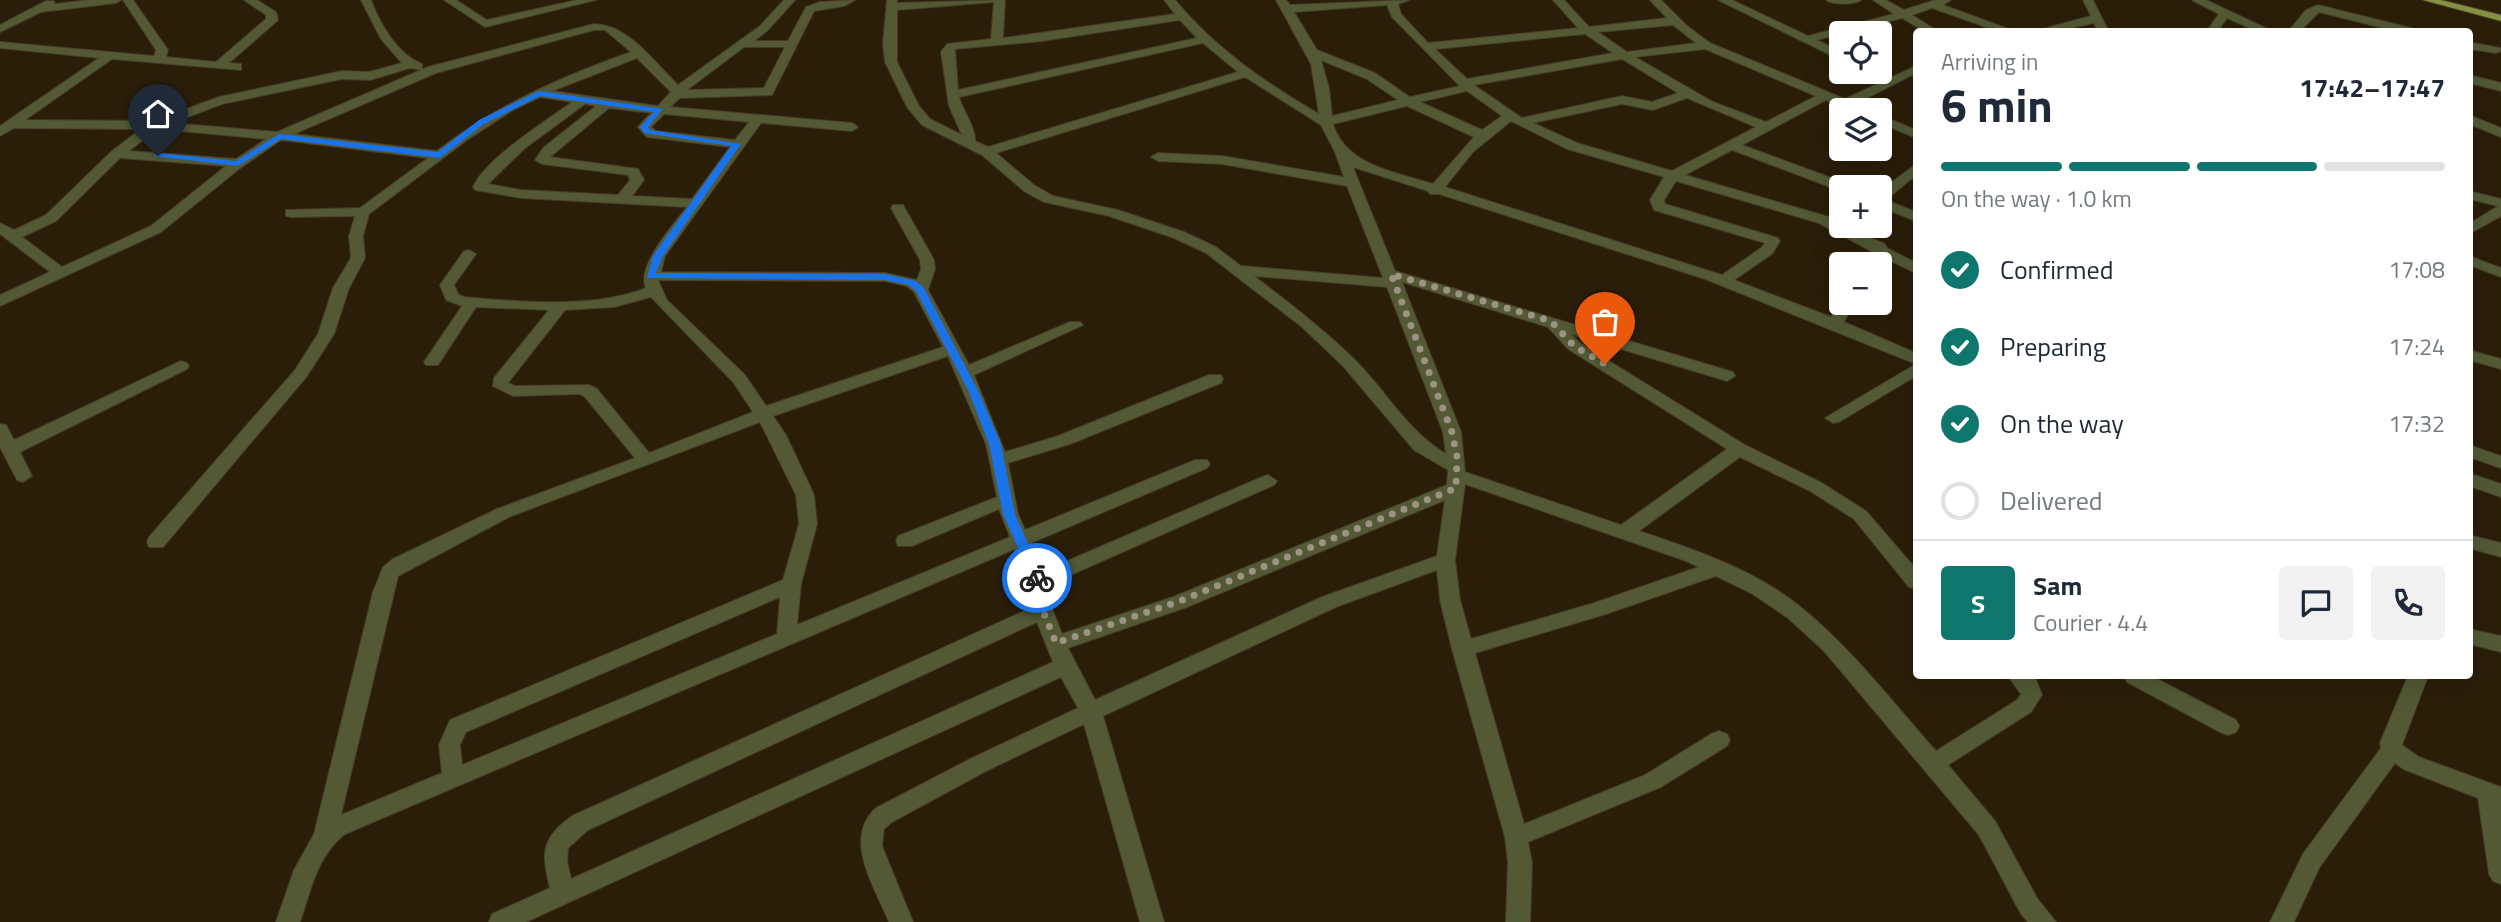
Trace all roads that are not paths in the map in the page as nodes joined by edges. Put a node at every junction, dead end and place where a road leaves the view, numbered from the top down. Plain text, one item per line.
1 (56, 0) edge
2 (116, 0) edge
3 (128, 0) edge
4 (249, 0) edge
5 (366, 0) edge
6 (449, 0) edge
7 (790, 0) edge
8 (850, 0) edge
9 (991, 0) edge
10 (1000, 0) edge
11 (1170, 0) edge
12 (1558, 0) edge
13 (1655, 0) edge
14 (1723, 0) edge
15 (1831, 0) edge
16 (1856, 0) edge
17 (1880, 0) edge
18 (1946, 0) edge
19 (2088, 0) edge
20 (2197, 0) edge
21 (2428, 0) edge
22 (2448, 0) edge
23 (1396, 1) edge
24 (892, 3) edge
25 (1284, 5) edge
26 (1933, 5) junction
27 (39, 9) junction
28 (600, 10) edge
29 (2225, 13) junction
30 (1902, 14) junction
31 (2501, 15) edge
32 (1183, 16) junction
33 (2098, 18) junction
34 (1675, 21) junction
35 (1927, 28) edge
36 (2000, 28) edge
37 (2054, 28) edge
38 (2102, 28) edge
39 (2214, 28) edge
40 (2260, 28) edge
41 (2301, 28) edge
42 (2399, 28) edge
43 (0, 29) edge
44 (1586, 29) junction
45 (1208, 39) junction
46 (1805, 40) junction
47 (998, 41) junction
48 (739, 44) junction
49 (793, 44) junction
50 (1706, 45) junction
51 (0, 46) edge
52 (2473, 46) edge
53 (1425, 47) junction
54 (2496, 50) edge
55 (1829, 51) edge
56 (1311, 52) junction
57 (637, 54) junction
58 (1624, 55) junction
59 (109, 56) junction
60 (159, 59) junction
61 (219, 65) junction
62 (407, 65) junction
63 (445, 66) junction
64 (237, 67) dead end
65 (1913, 70) edge
66 (1249, 72) junction
67 (1892, 77) edge
68 (1895, 78) junction
69 (2473, 80) edge
70 (1466, 85) junction
71 (2501, 87) edge
72 (539, 93) junction
73 (677, 93) junction
74 (1687, 94) junction
75 (953, 95) junction
76 (1825, 96) junction
77 (1830, 98) edge
78 (1856, 98) edge
79 (581, 101) junction
80 (1409, 102) junction
81 (605, 105) junction
82 (660, 111) junction
83 (757, 119) junction
84 (1515, 119) junction
85 (2473, 121) edge
86 (1324, 122) junction
87 (1892, 124) edge
88 (4, 125) edge
89 (154, 125) junction
90 (1764, 126) junction
91 (852, 127) dead end
92 (1913, 133) edge
93 (2501, 133) edge
94 (1481, 135) junction
95 (279, 136) junction
96 (968, 143) junction
97 (737, 144) junction
98 (1732, 146) junction
99 (987, 152) junction
100 (117, 153) junction
101 (1341, 153) junction
102 (440, 155) junction
103 (1158, 156) dead end
104 (238, 163) junction
105 (1913, 171) edge
106 (1671, 177) junction
107 (1829, 182) edge
108 (1354, 183) junction
109 (2473, 188) edge
110 (1892, 189) edge
111 (1435, 191) junction
112 (2473, 196) edge
113 (623, 198) junction
114 (2494, 201) edge
115 (695, 203) junction
116 (1892, 206) edge
117 (898, 208) dead end
118 (2501, 210) edge
119 (363, 212) junction
120 (291, 213) dead end
121 (1913, 216) edge
122 (2473, 228) edge
123 (5, 230) edge
124 (1880, 247) junction
125 (1877, 252) edge
126 (469, 254) dead end
127 (2473, 262) edge
128 (1913, 267) edge
129 (1238, 270) junction
130 (60, 273) junction
131 (2501, 273) edge
132 (1393, 279) junction
133 (1723, 281) junction
134 (652, 283) junction
135 (920, 290) junction
136 (0, 301) edge
137 (472, 302) junction
138 (561, 305) junction
139 (1840, 315) edge
140 (1551, 321) junction
141 (1835, 324) junction
142 (1075, 325) dead end
143 (952, 348) junction
144 (2473, 356) edge
145 (1913, 358) edge
146 (432, 362) dead end
147 (2501, 364) edge
148 (181, 366) dead end
149 (1913, 371) edge
150 (965, 373) junction
151 (1727, 376) dead end
152 (1215, 379) dead end
153 (764, 414) junction
154 (1833, 418) dead end
155 (5, 442) edge
156 (1739, 449) junction
157 (2473, 452) edge
158 (645, 459) junction
159 (998, 460) junction
160 (2501, 462) edge
161 (1201, 464) dead end
162 (23, 476) dead end
163 (1457, 477) junction
164 (2473, 480) edge
165 (1268, 481) dead end
166 (2501, 491) edge
167 (1006, 500) junction
168 (1625, 532) junction
169 (905, 541) dead end
170 (1021, 541) junction
171 (156, 542) dead end
172 (2473, 542) edge
173 (2501, 550) edge
174 (1446, 560) junction
175 (1718, 568) junction
176 (1913, 578) edge
177 (1038, 581) junction
178 (791, 584) junction
179 (1043, 611) junction
180 (2473, 637) edge
181 (786, 640) junction
182 (1056, 643) junction
183 (2501, 644) edge
184 (1462, 649) junction
185 (1065, 666) junction
186 (2022, 679) edge
187 (2140, 679) edge
188 (2417, 679) edge
189 (1091, 712) junction
190 (2228, 726) dead end
191 (1719, 740) dead end
192 (2392, 750) junction
193 (1934, 763) junction
194 (454, 780) junction
195 (2495, 795) edge
196 (325, 834) junction
197 (1516, 837) junction
198 (2501, 874) edge
199 (564, 892) junction
200 (288, 922) edge
201 (500, 922) edge
202 (901, 922) edge
203 (1152, 922) edge
204 (1518, 922) edge
205 (2044, 922) edge
206 (2282, 922) edge

1 - 27 street
2 - 27 street
3 - 60 street
4 - 61 street
5 - 62 street
6 - 28 street
7 - 48 street
8 - 49 street
9 - 24 street
10 - 47 street
11 - 32 street
12 - 44 street
13 - 34 street
14 - 46 street
15 - 16 street
17 - 30 street
18 - 26 street
19 - 33 street
20 - 29 street
21 - 31 main road
22 - 31 main road
23 - 25 street
23 - 53 street
24 - 96 street
25 - 56 street
26 - 30 street
26 - 36 street
27 - 43 street
28 - 57 street
28 - 63 street
29 - 39 street
29 - 40 street
30 - 35 street
30 - 46 street
32 - 45 street
32 - 47 street
33 - 37 street
33 - 38 street
34 - 44 street
34 - 50 street
41 - 42 street
44 - 53 street
44 - 58 street
45 - 66 street
45 - 75 street
46 - 55 street
47 - 75 street
48 - 49 street
48 - 73 street
49 - 73 street
50 - 58 street
50 - 76 street
51 - 59 street
52 - 54 street
53 - 70 street
56 - 80 street
56 - 86 street
57 - 72 street
57 - 73 street
58 - 70 street
58 - 74 street
59 - 60 street
59 - 88 street
60 - 61 street
61 - 64 street
62 - 63 street
62 - 89 street
63 - 95 street
65 - 68 street
66 - 86 street
66 - 99 street
67 - 68 street
68 - 78 street
69 - 71 street
70 - 80 street
70 - 84 street
72 - 79 street
72 - 102 street
73 - 82 street
74 - 84 street
74 - 90 street
75 - 96 street
76 - 77 street
76 - 90 street
79 - 81 street
79 - 113 street
80 - 86 street
80 - 94 street
81 - 82 street
81 - 113 street
82 - 83 street
82 - 97 street
83 - 91 street
83 - 97 street
84 - 94 street
84 - 106 street
85 - 93 street
86 - 101 street
87 - 92 street
88 - 89 street
89 - 95 street
89 - 100 street
90 - 98 street
94 - 111 street
95 - 102 street
95 - 104 street
96 - 99 street
97 - 115 street
98 - 106 street
98 - 107 street
99 - 129 street
100 - 104 street
100 - 123 street
101 - 108 street
101 - 111 street
102 - 119 street
103 - 108 street
104 - 130 street
105 - 110 street
106 - 124 street
106 - 133 street
108 - 132 street
109 - 114 street
111 - 133 street
112 - 114 street
113 - 115 street
115 - 134 street
116 - 121 street
117 - 135 street
118 - 122 street
119 - 120 street
119 - 171 street
123 - 130 street
124 - 125 street
124 - 128 street
126 - 137 street
127 - 131 street
129 - 132 street
129 - 163 street
130 - 136 street
132 - 140 street
132 - 163 street
133 - 141 street
134 - 135 street
134 - 138 street
134 - 153 street
135 - 143 street
137 - 138 street
137 - 146 street
138 - 158 street
139 - 141 street
140 - 151 street
140 - 156 street
141 - 145 street
142 - 150 street
143 - 150 street
143 - 153 street
144 - 147 street
148 - 155 street
149 - 154 street
150 - 159 street
152 - 159 street
153 - 158 street
153 - 178 street
155 - 162 street
156 - 168 street
156 - 176 street
157 - 160 street
158 - 196 street
159 - 167 street
161 - 170 street
163 - 168 street
163 - 174 street
163 - 182 street
164 - 166 street
165 - 177 street
167 - 169 street
167 - 170 street
168 - 175 street
170 - 177 street
170 - 181 street
172 - 173 street
174 - 184 street
174 - 189 street
175 - 184 street
175 - 193 street
177 - 179 street
178 - 181 street
178 - 194 street
179 - 182 street
179 - 199 street
180 - 183 street
181 - 194 street
182 - 185 street
184 - 197 street
185 - 189 street
185 - 199 street
186 - 193 street
187 - 190 street
188 - 192 street
189 - 202 street
189 - 203 street
191 - 197 street
192 - 195 street
192 - 206 street
193 - 205 street
194 - 196 street
195 - 198 street
196 - 200 street
197 - 204 street
199 - 201 street

